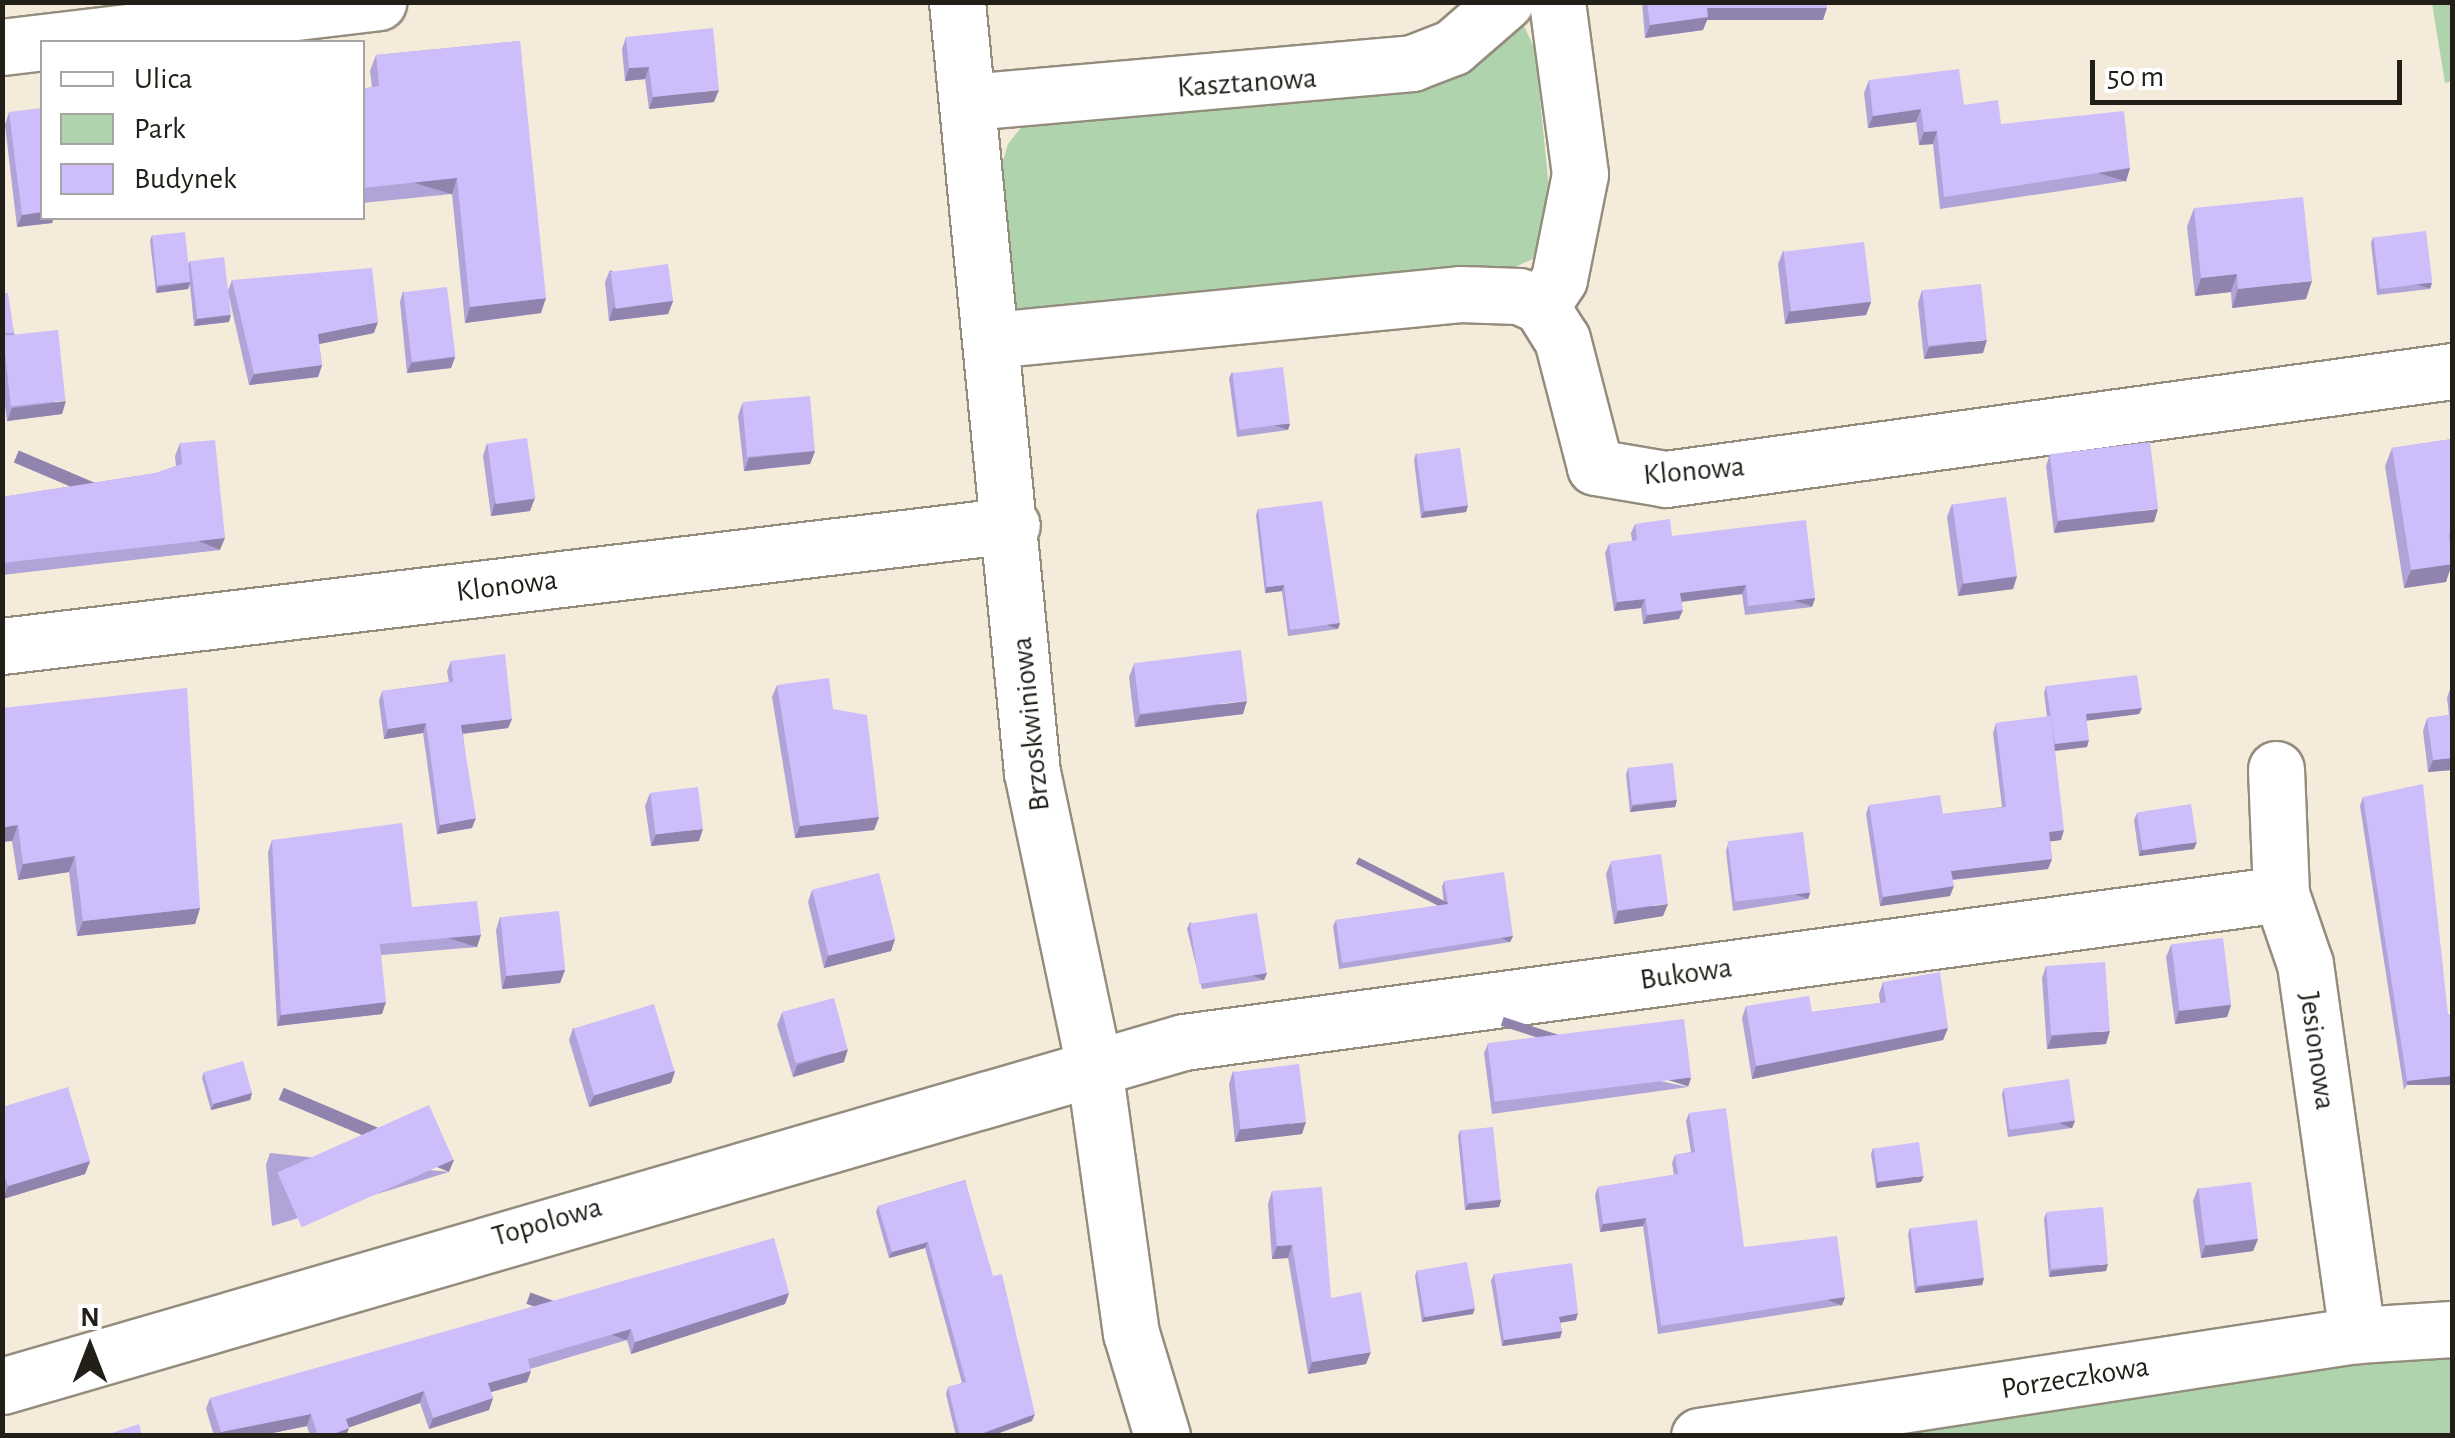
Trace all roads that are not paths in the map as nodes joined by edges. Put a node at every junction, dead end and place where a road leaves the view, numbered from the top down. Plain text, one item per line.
1 (378, 2) edge
2 (958, 2) edge
3 (1505, 2) edge
4 (1557, 2) edge
5 (60, 40) edge
6 (40, 42) edge
7 (2, 47) edge
8 (969, 102) junction
9 (1540, 306) junction
10 (992, 340) junction
11 (2452, 371) edge
12 (1012, 525) junction
13 (2, 646) edge
14 (2276, 769) dead end
15 (2281, 894) junction
16 (1094, 1067) junction
17 (2452, 1329) edge
18 (2357, 1335) junction
19 (2, 1386) edge
20 (1162, 1436) edge
21 (1699, 1436) edge

1 - 5 street
2 - 8 street, Brzoskwiniowa
3 - 8 street, Kasztanowa
4 - 9 street
6 - 7 street
8 - 10 street, Brzoskwiniowa
9 - 10 street
9 - 11 street, Klonowa
10 - 12 street, Brzoskwiniowa
12 - 13 street, Klonowa
12 - 16 street, Brzoskwiniowa
14 - 15 street, Jesionowa
15 - 16 street, Bukowa
15 - 18 street, Jesionowa
16 - 19 street, Topolowa
16 - 20 street, Brzoskwiniowa
17 - 18 street, Porzeczkowa
18 - 21 street, Porzeczkowa

